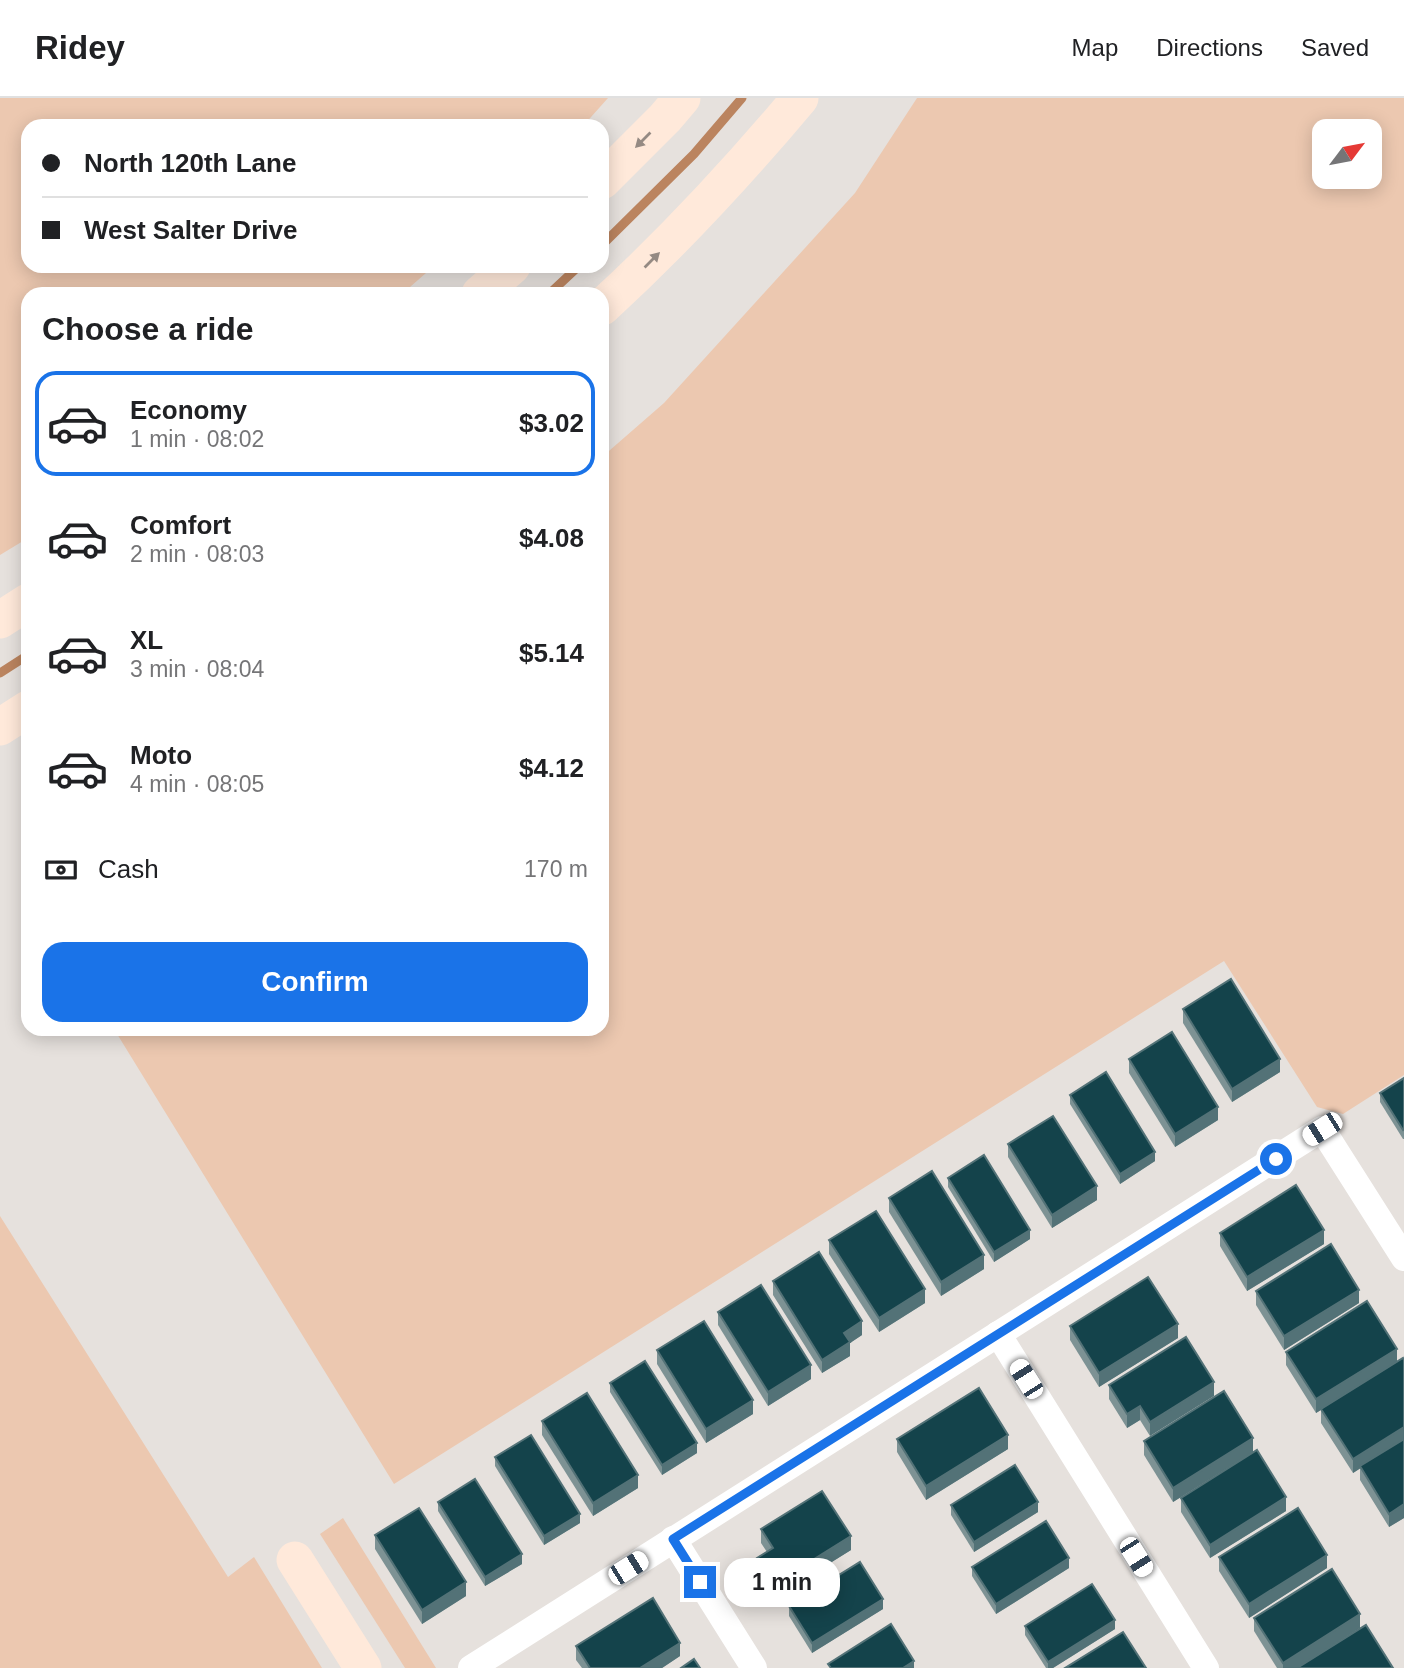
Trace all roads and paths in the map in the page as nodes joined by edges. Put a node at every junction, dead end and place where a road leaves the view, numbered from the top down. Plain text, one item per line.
1 (682, 98) edge
2 (800, 98) edge
3 (609, 174) edge
4 (504, 273) edge
5 (488, 287) edge
6 (609, 300) edge
7 (21, 606) edge
8 (0, 620) edge
9 (21, 714) edge
10 (0, 727) edge
11 (1404, 1258) edge
12 (998, 1334) junction
13 (673, 1539) junction
14 (295, 1560) dead end
15 (363, 1668) edge
16 (471, 1668) edge
17 (754, 1668) edge
18 (1206, 1668) edge

1 -> 3 main road
6 -> 2 main road
4 - 5 main road
7 - 8 main road
9 - 10 main road
11 - 12 street
12 - 13 street
12 - 18 street
13 - 16 street
13 - 17 street
14 - 15 main road

